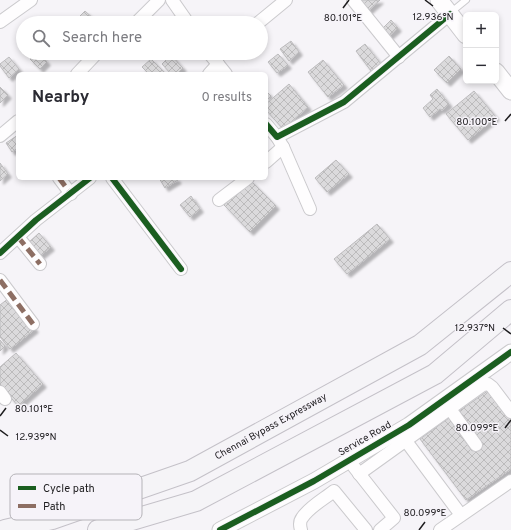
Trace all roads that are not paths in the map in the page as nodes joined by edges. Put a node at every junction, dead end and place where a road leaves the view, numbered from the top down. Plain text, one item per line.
1 (32, 0) edge
2 (159, 0) edge
3 (172, 0) edge
4 (286, 0) edge
5 (353, 0) edge
6 (439, 0) edge
7 (466, 0) edge
8 (450, 14) junction
9 (143, 16) edge
10 (183, 16) edge
11 (267, 16) edge
12 (0, 22) edge
13 (463, 30) edge
14 (399, 57) junction
15 (90, 60) edge
16 (215, 60) edge
17 (218, 64) junction
18 (79, 72) edge
19 (211, 72) edge
20 (224, 72) edge
21 (499, 76) edge
22 (511, 91) edge
23 (16, 122) edge
24 (268, 127) edge
25 (0, 136) edge
26 (280, 142) junction
27 (268, 159) edge
28 (60, 180) edge
29 (88, 180) edge
30 (114, 180) edge
31 (245, 180) edge
32 (71, 194) junction
33 (219, 200) dead end
34 (310, 209) dead end
35 (18, 237) junction
36 (0, 253) edge
37 (40, 264) dead end
38 (181, 270) dead end
39 (511, 272) edge
40 (0, 280) edge
41 (511, 310) edge
42 (32, 324) dead end
43 (510, 354) edge
44 (447, 404) junction
45 (511, 412) edge
46 (406, 441) junction
47 (476, 445) dead end
48 (349, 460) junction
49 (359, 474) junction
50 (322, 476) junction
51 (511, 481) edge
52 (142, 488) edge
53 (334, 491) junction
54 (461, 515) junction
55 (142, 517) edge
56 (48, 520) edge
57 (132, 520) edge
58 (4, 530) edge
59 (98, 530) edge
60 (220, 530) edge
61 (301, 530) edge
62 (366, 530) edge
63 (380, 530) edge
64 (440, 530) edge

1 - 12 street
2 - 9 street
3 - 10 street
4 - 11 street
5 - 14 street
6 - 8 main road
7 - 8 lane
8 - 13 main road
8 - 14 street
14 - 26 street
15 - 18 street
16 - 17 street
17 - 19 street
17 - 20 street
21 - 22 main road
23 - 25 street
24 - 26 street
26 - 27 street
26 - 34 street
28 - 32 street
29 - 32 street
30 - 38 street
31 - 33 street
32 - 35 street
35 - 36 street
35 - 37 street
39 - 52 highway, Chennai Bypass Expressway
40 - 42 street
41 - 55 highway
43 - 44 street, Service Road
44 - 45 street
44 - 46 street
44 - 47 street
44 - 48 street, Service Road
46 - 49 street
46 - 54 street
48 - 49 street
48 - 50 street, Service Road
49 - 63 street
50 - 53 street
50 - 60 street, Service Road
51 - 54 street
53 - 61 street
53 - 62 street
54 - 64 street
56 - 58 highway, Chennai Bypass Expressway
57 - 59 highway

